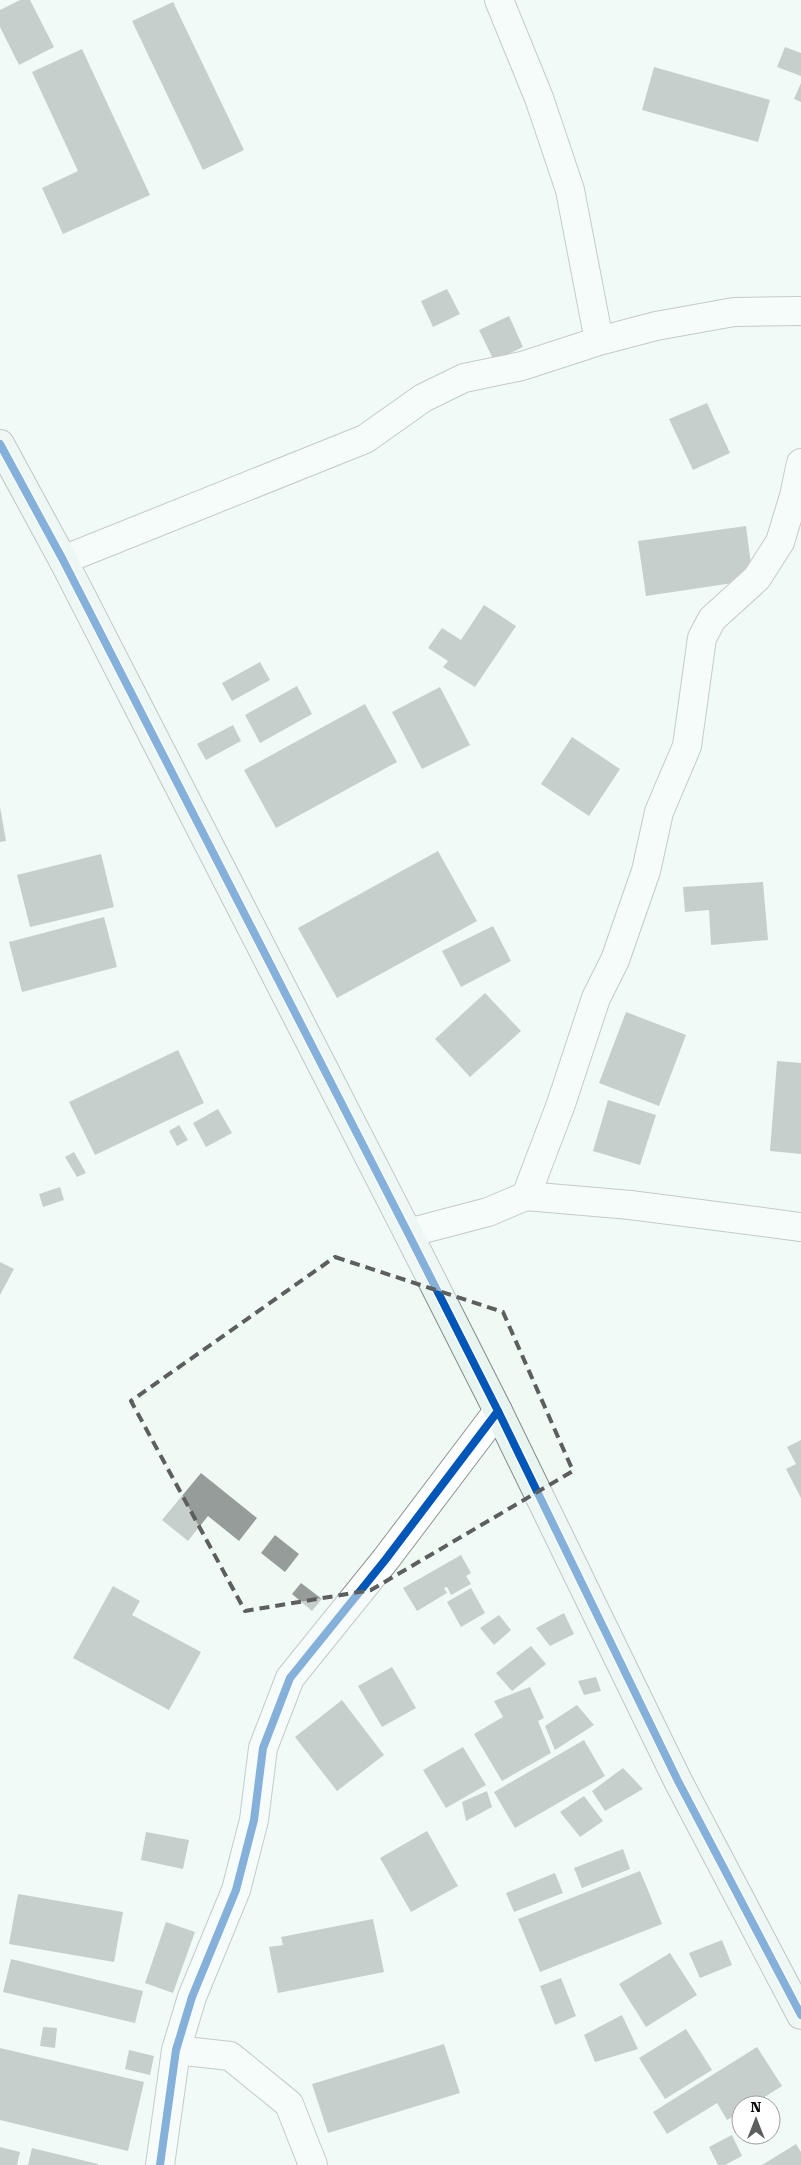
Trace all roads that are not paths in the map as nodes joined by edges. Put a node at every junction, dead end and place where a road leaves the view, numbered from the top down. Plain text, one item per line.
1 (499, 0) edge
2 (801, 311) edge
3 (599, 341) junction
4 (0, 444) edge
5 (801, 463) edge
6 (63, 560) junction
7 (526, 1196) junction
8 (801, 1227) edge
9 (408, 1233) junction
10 (498, 1411) junction
11 (801, 2015) edge
12 (176, 2050) junction
13 (160, 2165) edge
14 (313, 2165) edge

1 - 3 street
2 - 3 street
3 - 6 street
4 - 6 street
5 - 7 street
6 - 9 street
7 - 8 street
7 - 9 street
9 - 10 street
10 - 11 street
10 - 12 street
12 - 13 street
12 - 14 street

